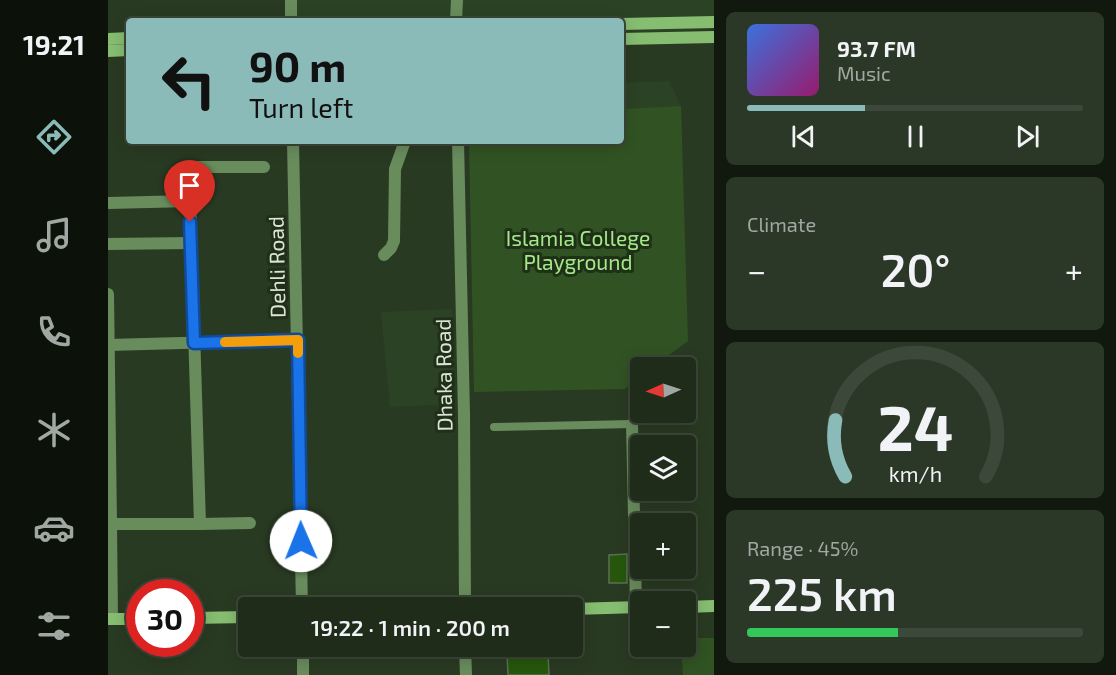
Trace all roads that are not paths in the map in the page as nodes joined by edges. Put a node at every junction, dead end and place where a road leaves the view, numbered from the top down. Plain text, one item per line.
1 (291, 0) edge
2 (457, 0) edge
3 (291, 18) edge
4 (456, 18) edge
5 (714, 22) edge
6 (624, 24) edge
7 (714, 37) edge
8 (108, 39) edge
9 (126, 39) edge
10 (624, 39) edge
11 (126, 50) edge
12 (108, 51) edge
13 (293, 144) edge
14 (404, 144) edge
15 (458, 144) edge
16 (264, 167) dead end
17 (190, 201) junction
18 (108, 203) edge
19 (191, 243) junction
20 (108, 244) edge
21 (384, 255) dead end
22 (108, 294) edge
23 (298, 340) junction
24 (194, 343) junction
25 (109, 345) edge
26 (632, 424) joint
27 (494, 427) dead end
28 (250, 523) dead end
29 (109, 524) edge
30 (200, 524) junction
31 (637, 591) edge
32 (302, 597) edge
33 (465, 597) edge
34 (714, 606) edge
35 (630, 607) edge
36 (696, 607) edge
37 (583, 609) edge
38 (204, 618) edge
39 (238, 618) edge
40 (110, 619) edge
41 (126, 619) edge
42 (303, 657) edge
43 (465, 657) edge
44 (303, 675) edge
45 (466, 675) edge

1 - 3 street
2 - 4 street
5 - 6 main road
7 - 10 main road
8 - 9 main road
11 - 12 main road
13 - 23 street, Dehli Road
14 - 21 street
15 - 33 street, Dhaka Road
16 - 17 street
17 - 18 street
17 - 19 street
19 - 20 street
19 - 24 street
22 - 25 street
23 - 24 street
23 - 32 street, Dehli Road
24 - 25 street
24 - 30 street
25 - 29 street
26 - 27 lane
26 - 31 street
28 - 30 street
29 - 30 street
29 - 40 street
34 - 36 main road
35 - 37 main road
38 - 39 main road
40 - 41 main road
42 - 44 street
43 - 45 street

